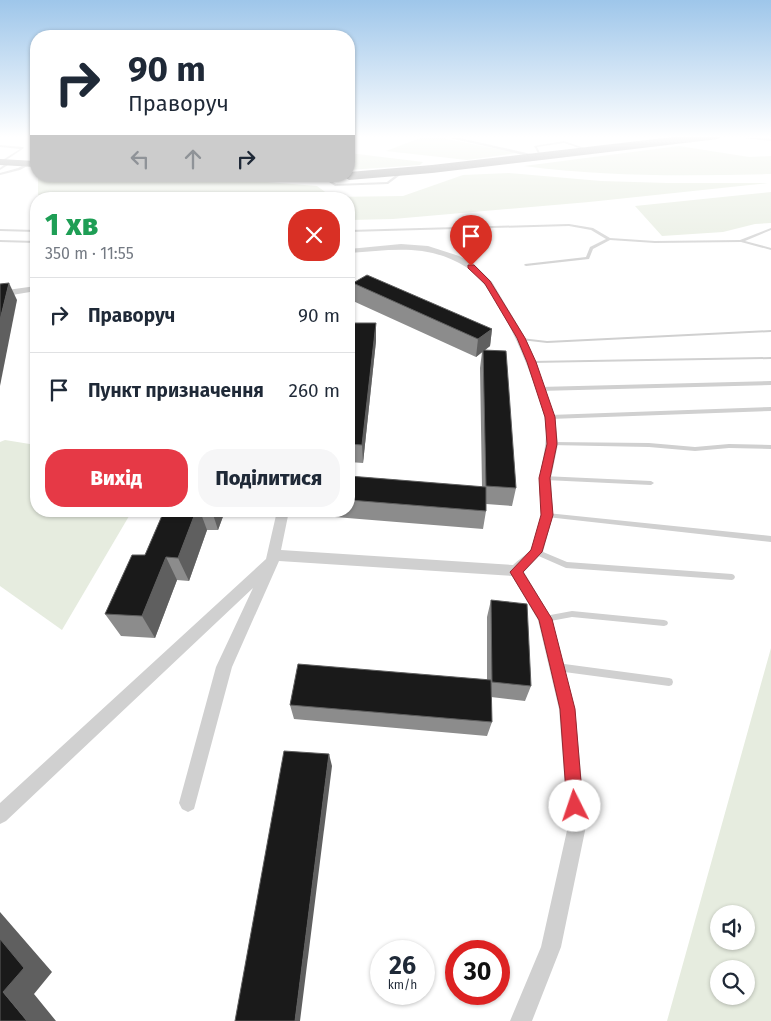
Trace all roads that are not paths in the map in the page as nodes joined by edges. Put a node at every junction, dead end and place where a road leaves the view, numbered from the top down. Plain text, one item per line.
1 (333, 184) edge
2 (371, 184) edge
3 (0, 230) edge
4 (355, 230) edge
5 (771, 230) edge
6 (30, 231) edge
7 (609, 239) junction
8 (741, 240) junction
9 (0, 241) edge
10 (30, 242) edge
11 (771, 249) edge
12 (355, 251) edge
13 (526, 265) dead end
14 (30, 290) edge
15 (0, 294) edge
16 (771, 331) edge
17 (521, 338) junction
18 (771, 358) edge
19 (531, 362) junction
20 (771, 383) edge
21 (539, 389) junction
22 (771, 409) edge
23 (550, 417) junction
24 (552, 444) junction
25 (771, 447) edge
26 (545, 478) junction
27 (651, 483) dead end
28 (547, 515) junction
29 (282, 517) edge
30 (771, 539) edge
31 (536, 552) junction
32 (272, 558) junction
33 (516, 572) junction
34 (732, 577) dead end
35 (545, 619) junction
36 (664, 624) dead end
37 (557, 666) junction
38 (670, 682) dead end
39 (188, 804) dead end
40 (0, 815) edge
41 (521, 1021) edge

1 - 2 lane
3 - 6 lane
4 - 7 lane
5 - 8 lane
7 - 8 lane
7 - 13 lane
8 - 11 lane
9 - 10 lane
12 - 17 street
14 - 15 street
16 - 17 lane
17 - 19 street
18 - 19 lane
19 - 21 street
20 - 21 lane
21 - 23 street
22 - 23 lane
23 - 24 street
24 - 25 lane
24 - 26 street
26 - 27 lane
26 - 28 street
28 - 30 lane
28 - 31 street
29 - 32 street
31 - 33 street
31 - 34 lane
32 - 33 street
32 - 39 street
32 - 40 street
33 - 35 street
35 - 36 lane
35 - 37 street
37 - 38 lane
37 - 41 street

